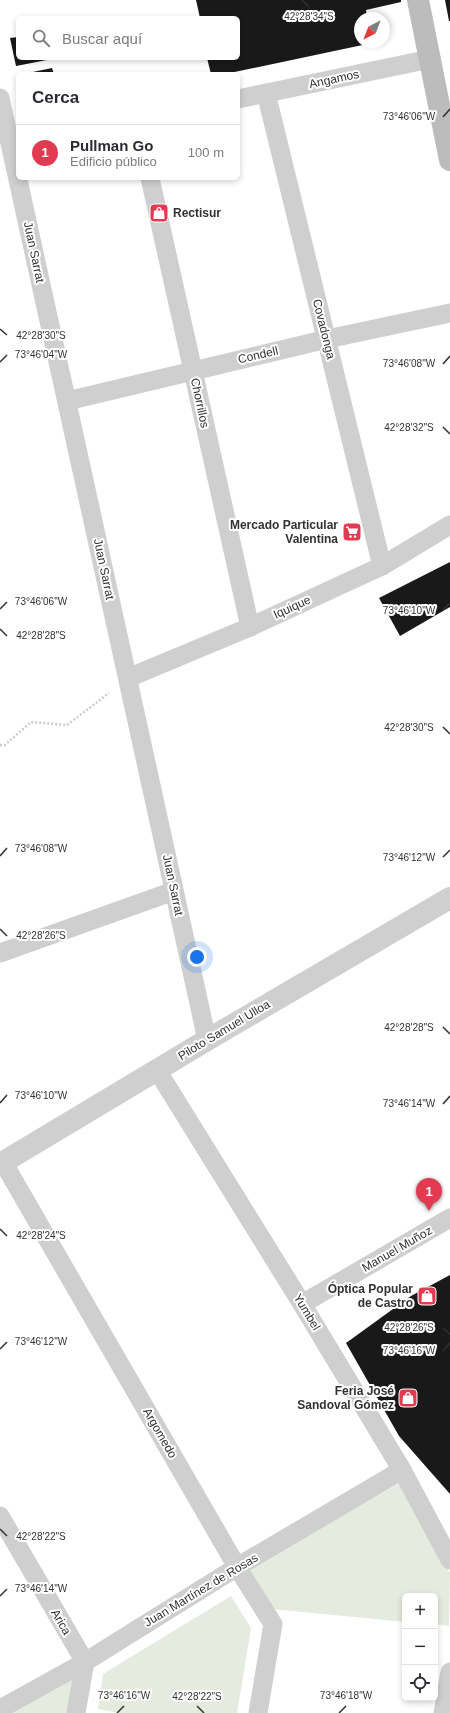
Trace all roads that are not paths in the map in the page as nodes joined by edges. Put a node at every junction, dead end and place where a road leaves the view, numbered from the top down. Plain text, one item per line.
1 (418, 0) edge
2 (430, 59) junction
3 (450, 71) edge
4 (266, 93) junction
5 (0, 98) edge
6 (240, 99) edge
7 (447, 128) edge
8 (10, 146) edge
9 (450, 160) edge
10 (16, 173) edge
11 (18, 180) edge
12 (150, 180) edge
13 (450, 313) edge
14 (327, 339) junction
15 (193, 371) junction
16 (67, 401) junction
17 (450, 525) edge
18 (382, 566) junction
19 (250, 627) junction
20 (128, 678) junction
21 (174, 891) junction
22 (450, 898) edge
23 (0, 953) edge
24 (207, 1040) junction
25 (157, 1070) junction
26 (2, 1163) edge
27 (450, 1218) edge
28 (302, 1304) junction
29 (402, 1470) junction
30 (0, 1516) edge
31 (450, 1560) edge
32 (237, 1567) junction
33 (84, 1662) junction
34 (450, 1672) edge
35 (0, 1709) edge
36 (76, 1713) edge
37 (258, 1713) edge
38 (442, 1713) edge

1 - 2 main road
2 - 3 main road
2 - 4 street, Angamos
2 - 7 main road
4 - 6 street, Angamos
4 - 14 street, Covadonga
5 - 8 street, Juan Sarrat
7 - 9 main road
8 - 10 street, Juan Sarrat
11 - 16 street, Juan Sarrat
12 - 15 street, Chorrillos
13 - 14 street, Condell
14 - 15 street, Condell
14 - 18 street, Covadonga
15 - 16 street, Condell
15 - 19 street, Chorrillos
16 - 20 street, Juan Sarrat
17 - 18 street, Iquique
18 - 19 street, Iquique
19 - 20 street, Iquique
20 - 21 street, Juan Sarrat
21 - 23 street
21 - 24 street, Juan Sarrat
22 - 24 street, Piloto Samuel Ulloa
24 - 25 street, Piloto Samuel Ulloa
25 - 26 street, Piloto Samuel Ulloa
25 - 28 street, Yumbel
26 - 32 street, Argomedo
27 - 28 street, Manuel Muñoz
28 - 29 street, Yumbel
29 - 31 street, Yumbel
29 - 32 street, Juan Martínez de Rosas
30 - 33 street, Arica
32 - 33 street, Juan Martínez de Rosas
32 - 37 street, Argomedo
33 - 35 street, Juan Martínez de Rosas
33 - 36 street
34 - 38 street

